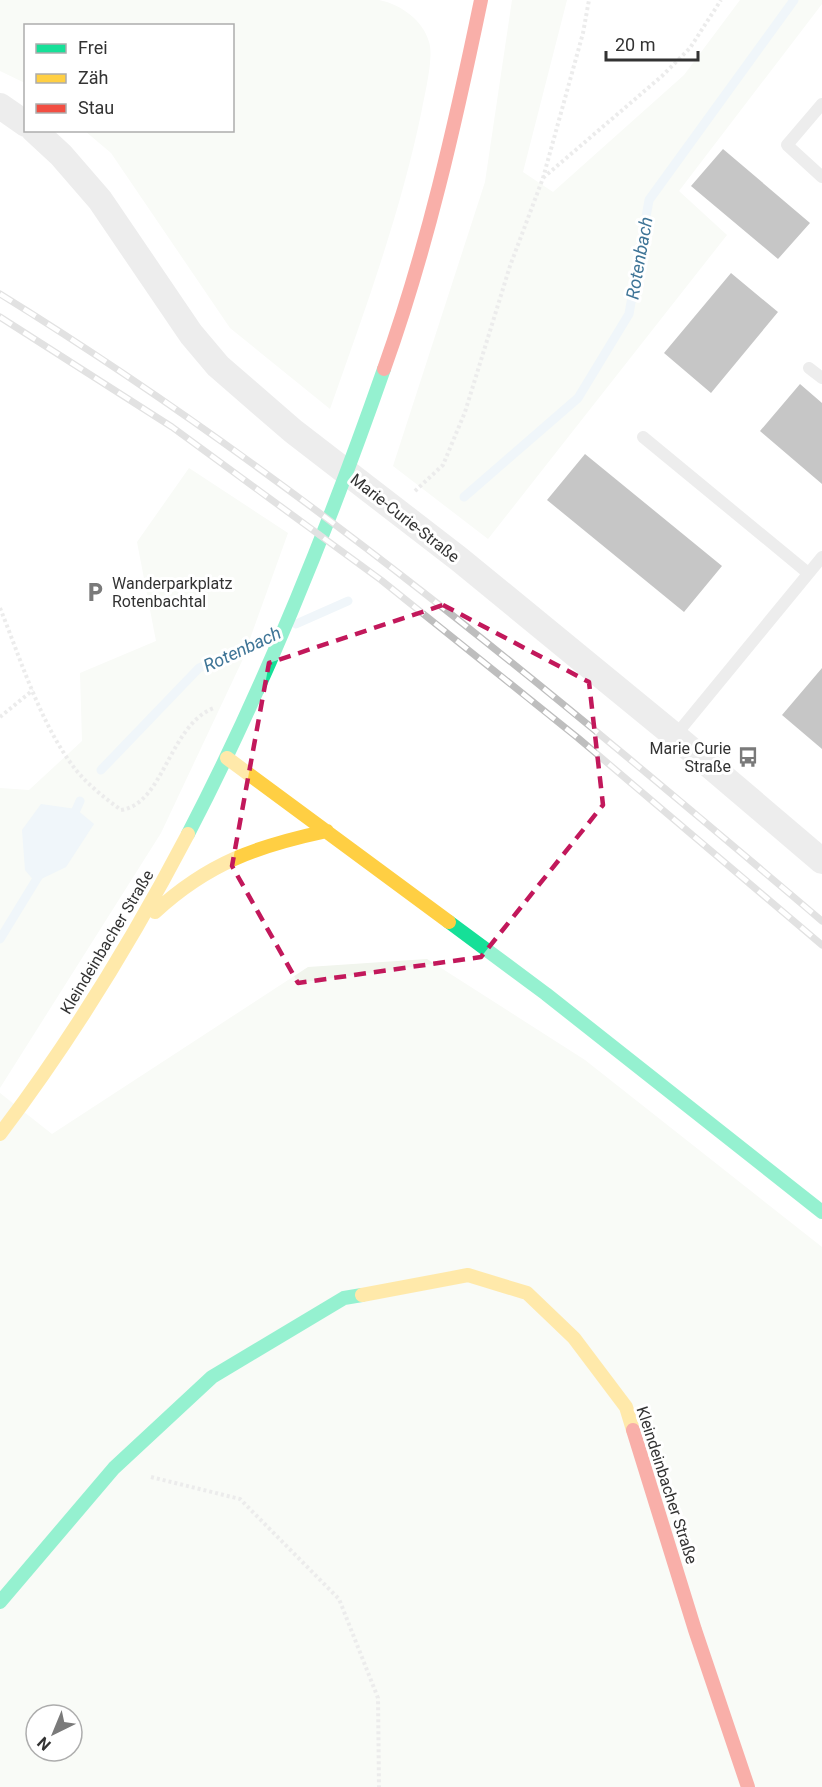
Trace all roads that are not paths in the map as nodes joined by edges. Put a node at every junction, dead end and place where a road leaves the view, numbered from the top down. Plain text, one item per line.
1 (481, 0) edge
2 (822, 104) edge
3 (0, 106) edge
4 (24, 123) edge
5 (36, 132) edge
6 (822, 177) edge
7 (809, 368) dead end
8 (822, 378) edge
9 (643, 437) dead end
10 (822, 557) edge
11 (808, 573) junction
12 (675, 736) junction
13 (227, 758) junction
14 (327, 831) junction
15 (822, 861) edge
16 (141, 924) junction
17 (0, 1134) edge
18 (822, 1212) edge
19 (0, 1602) edge
20 (748, 1787) edge

1 - 13 street, Kleindeinbacher Straße
2 - 6 lane
3 - 4 street
5 - 12 street, Marie-Curie-Straße
7 - 8 lane
9 - 11 lane
10 - 11 lane
11 - 12 lane
12 - 15 street, Marie-Curie-Straße
13 - 14 street
13 - 16 street, Kleindeinbacher Straße
14 - 16 street
14 - 18 street
16 - 17 street, Kleindeinbacher Straße
19 - 20 street, Kleindeinbacher Straße

